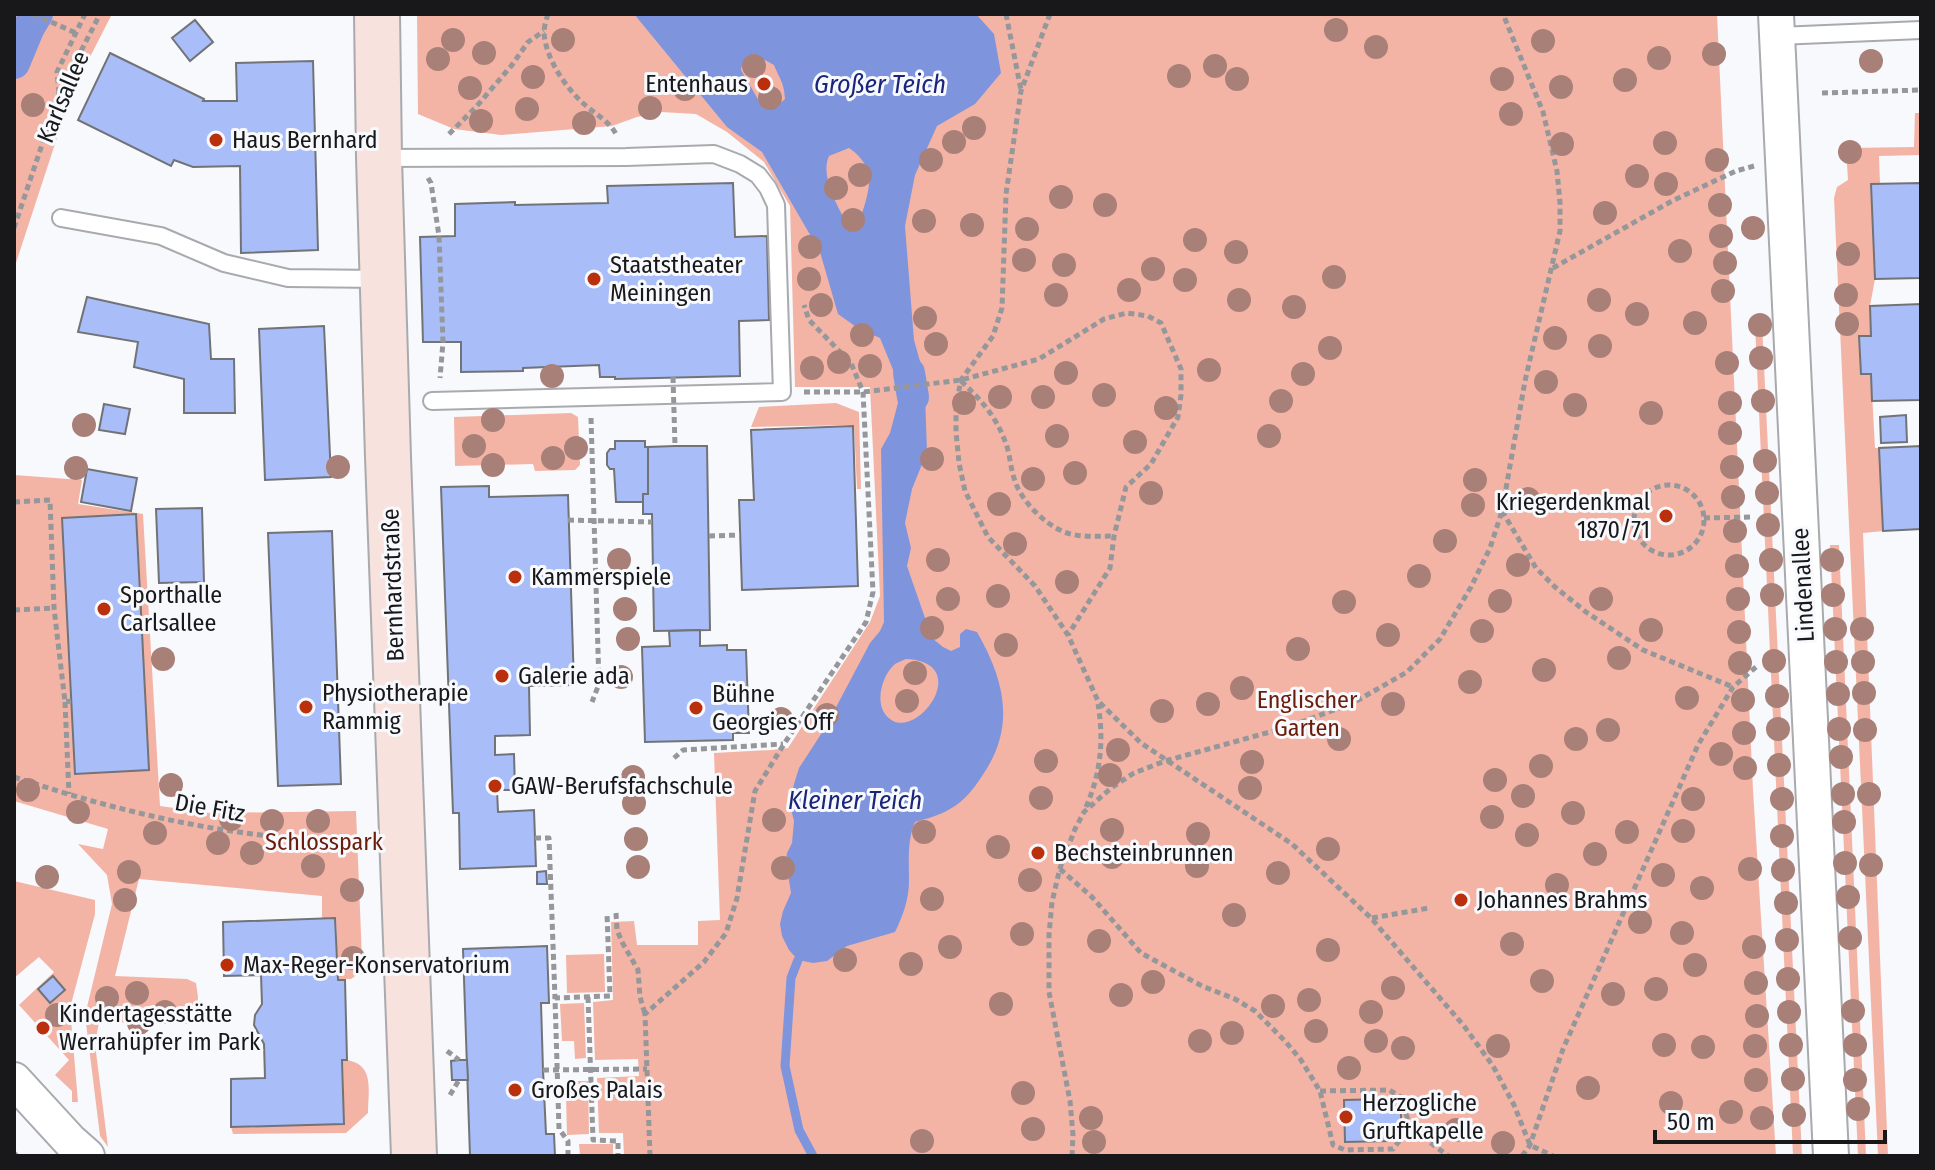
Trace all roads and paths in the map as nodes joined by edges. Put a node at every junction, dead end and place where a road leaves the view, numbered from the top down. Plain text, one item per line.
1 (33, 14) edge
2 (85, 14) edge
3 (100, 14) edge
4 (377, 14) edge
5 (539, 14) edge
6 (1006, 14) edge
7 (1050, 14) edge
8 (1503, 14) edge
9 (548, 15) edge
10 (1776, 25) edge
11 (1921, 30) edge
12 (544, 31) junction
13 (76, 33) junction
14 (1921, 90) edge
15 (1021, 91) junction
16 (1822, 93) dead end
17 (59, 94) junction
18 (626, 157) junction
19 (394, 158) junction
20 (426, 158) junction
21 (1755, 165) dead end
22 (61, 218) dead end
23 (14, 228) edge
24 (1552, 269) junction
25 (383, 279) junction
26 (801, 291) dead end
27 (443, 342) dead end
28 (673, 377) dead end
29 (961, 380) junction
30 (782, 392) junction
31 (863, 392) junction
32 (591, 397) junction
33 (432, 401) dead end
34 (675, 446) dead end
35 (14, 502) edge
36 (1502, 511) junction
37 (1750, 517) dead end
38 (1704, 518) junction
39 (568, 520) dead end
40 (652, 522) dead end
41 (740, 535) dead end
42 (709, 536) dead end
43 (1114, 536) junction
44 (54, 608) junction
45 (14, 610) edge
46 (1068, 635) junction
47 (1756, 667) dead end
48 (1733, 687) junction
49 (1098, 701) junction
50 (592, 702) dead end
51 (784, 744) junction
52 (674, 758) dead end
53 (1165, 761) junction
54 (14, 777) edge
55 (69, 794) junction
56 (1084, 812) junction
57 (535, 838) dead end
58 (404, 846) junction
59 (1060, 868) junction
60 (1429, 908) dead end
61 (607, 913) dead end
62 (616, 913) dead end
63 (1371, 918) junction
64 (588, 997) junction
65 (555, 998) junction
66 (645, 1014) junction
67 (647, 1069) junction
68 (543, 1070) dead end
69 (591, 1070) junction
70 (557, 1071) junction
71 (14, 1080) edge
72 (1320, 1091) junction
73 (1410, 1127) junction
74 (1530, 1145) junction
75 (87, 1156) edge
76 (414, 1156) edge
77 (568, 1156) edge
78 (618, 1156) edge
79 (650, 1156) edge
80 (1072, 1156) edge
81 (1448, 1156) edge
82 (1522, 1156) edge
83 (1553, 1156) edge
84 (1831, 1156) edge

1 - 13 path
2 - 13 path
3 - 17 path, Karlsallee
4 - 19 main road, Bernhardstraße
5 - 9 path
6 - 15 path
7 - 15 path
8 - 24 path
9 - 12 path
10 - 11 lane
10 - 84 street, Lindenallee
12 - 18 path
12 - 20 path
13 - 17 path
14 - 16 path
15 - 29 path
17 - 23 path, Karlsallee
18 - 20 lane
18 - 30 lane
19 - 20 lane
19 - 25 main road, Bernhardstraße
19 - 27 path
21 - 24 path
22 - 25 lane
24 - 36 path
25 - 58 main road, Bernhardstraße
26 - 31 path
28 - 34 path, bridge
29 - 31 path
29 - 43 path
29 - 43 path
29 - 46 path
30 - 31 path
30 - 32 lane
31 - 51 path
32 - 33 lane
32 - 50 path
35 - 44 path
36 - 48 path
36 - 53 path
37 - 38 path
38 - 38 path
39 - 40 path, bridge
41 - 42 path
43 - 46 path
44 - 45 path
44 - 55 path
46 - 49 path
47 - 48 path
48 - 74 path
49 - 53 path
49 - 56 path
51 - 52 path
51 - 66 path
53 - 56 path
53 - 63 path
54 - 55 path, Die Fitz
55 - 58 path, Die Fitz
56 - 59 path
57 - 65 path
58 - 76 main road, Bernhardstraße
59 - 72 path
59 - 80 path
60 - 63 path
61 - 64 path
62 - 66 path
63 - 74 path
64 - 65 path
64 - 69 path
65 - 70 path
66 - 67 path
67 - 69 path
67 - 79 path
68 - 70 path
69 - 70 path
69 - 78 path
70 - 77 path
71 - 75 street
72 - 73 path
72 - 73 path
73 - 81 path
74 - 82 path
74 - 83 path

